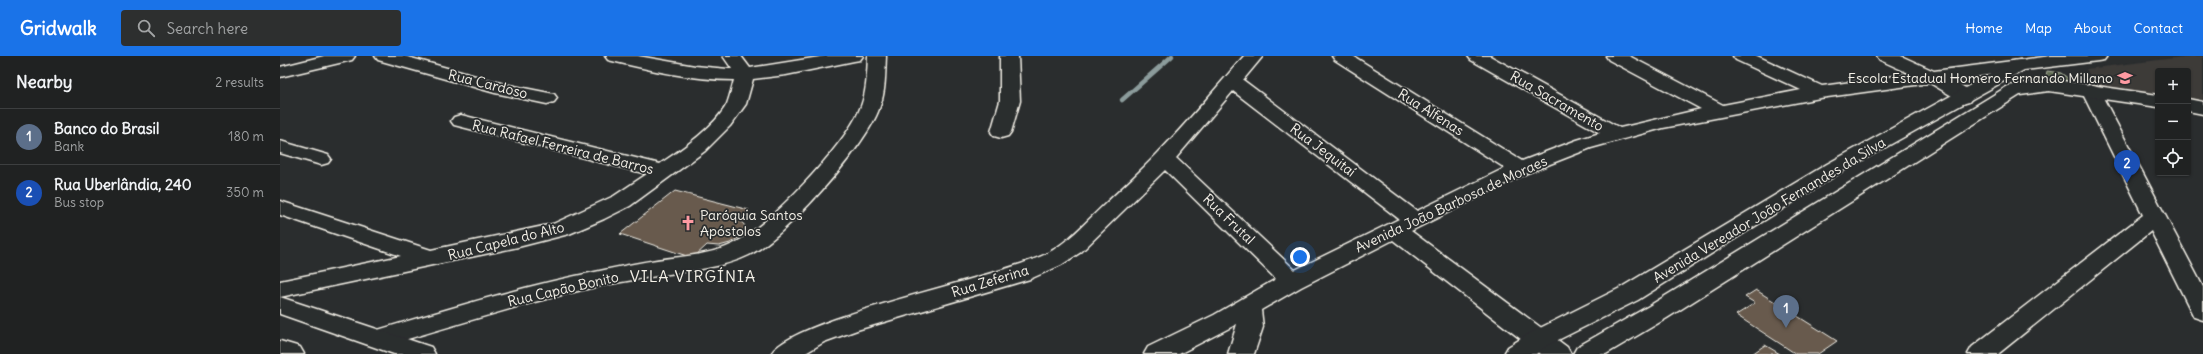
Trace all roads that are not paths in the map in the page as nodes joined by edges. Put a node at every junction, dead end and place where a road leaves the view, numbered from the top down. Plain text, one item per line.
1 (346, 56) edge
2 (384, 56) edge
3 (614, 56) edge
4 (732, 56) edge
5 (854, 56) edge
6 (877, 56) edge
7 (1009, 56) edge
8 (1254, 56) edge
9 (1341, 56) edge
10 (1478, 56) edge
11 (1615, 56) edge
12 (1742, 56) edge
13 (1886, 56) edge
14 (2098, 56) edge
15 (2049, 62) junction
16 (2020, 65) junction
17 (280, 72) edge
18 (745, 74) junction
19 (1929, 76) junction
20 (1232, 81) junction
21 (2049, 85) junction
22 (2090, 90) junction
23 (1820, 92) junction
24 (547, 98) dead end
25 (1962, 98) junction
26 (2155, 101) edge
27 (2191, 106) edge
28 (2203, 108) edge
29 (1719, 110) junction
30 (461, 121) dead end
31 (1001, 132) dead end
32 (1616, 134) junction
33 (280, 147) edge
34 (1165, 158) junction
35 (321, 159) dead end
36 (1520, 169) junction
37 (665, 172) junction
38 (1791, 196) junction
39 (280, 208) edge
40 (1819, 213) junction
41 (2154, 217) junction
42 (1405, 225) junction
43 (432, 258) junction
44 (1292, 281) junction
45 (280, 289) edge
46 (280, 305) edge
47 (1248, 305) junction
48 (2203, 311) edge
49 (380, 338) junction
50 (1549, 347) edge
51 (280, 350) edge
52 (291, 354) edge
53 (422, 354) edge
54 (784, 354) edge
55 (1157, 354) edge
56 (1241, 354) edge
57 (1517, 354) edge
58 (1586, 354) edge
59 (1981, 354) edge

1 - 17 street
2 - 24 street, Rua Cardoso
3 - 18 street
4 - 18 street
5 - 18 street
6 - 49 street, Rua Capão Bonito
7 - 31 street
8 - 20 street, Rua Zeferina
9 - 36 street, Rua Alfenas
10 - 32 street, Rua Sacramento
11 - 29 street
12 - 23 street
13 - 19 street
14 - 15 street, Avenida João Barbosa de Moraes
15 - 16 street, Avenida João Barbosa de Moraes
15 - 22 street
16 - 19 street, Avenida João Barbosa de Moraes
16 - 21 street
16 - 25 street, Avenida Vereador João Fernandes da Silva
18 - 37 street, Rua Capela do Alto
19 - 23 street, Avenida João Barbosa de Moraes
19 - 25 street
20 - 34 street, Rua Zeferina
20 - 42 street, Rua Jequitaí
21 - 22 street, Avenida Vereador João Fernandes da Silva
21 - 40 street, Avenida Vereador João Fernandes da Silva
22 - 26 street, Avenida Vereador João Fernandes da Silva
22 - 41 street
23 - 29 street, Avenida João Barbosa de Moraes
25 - 38 street, Avenida Vereador João Fernandes da Silva
27 - 28 street
29 - 32 street, Avenida João Barbosa de Moraes
30 - 37 street, Rua Rafael Ferreira de Barros
32 - 36 street, Avenida João Barbosa de Moraes
33 - 35 street
34 - 44 street, Rua Frutal
34 - 54 street, Rua Zeferina
36 - 42 street, Avenida João Barbosa de Moraes
37 - 43 street, Rua Capela do Alto
38 - 40 street
38 - 50 street, Avenida Vereador João Fernandes da Silva
39 - 43 street
40 - 58 street, Avenida Vereador João Fernandes da Silva
41 - 48 street
41 - 59 street
42 - 44 street, Avenida João Barbosa de Moraes
42 - 50 street, Rua Jequitaí
43 - 45 street, Rua Capela do Alto
44 - 47 street, Avenida João Barbosa de Moraes
46 - 49 street
47 - 55 street, Avenida João Barbosa de Moraes
47 - 56 street
49 - 53 street
50 - 57 street, Avenida Vereador João Fernandes da Silva
51 - 52 street

